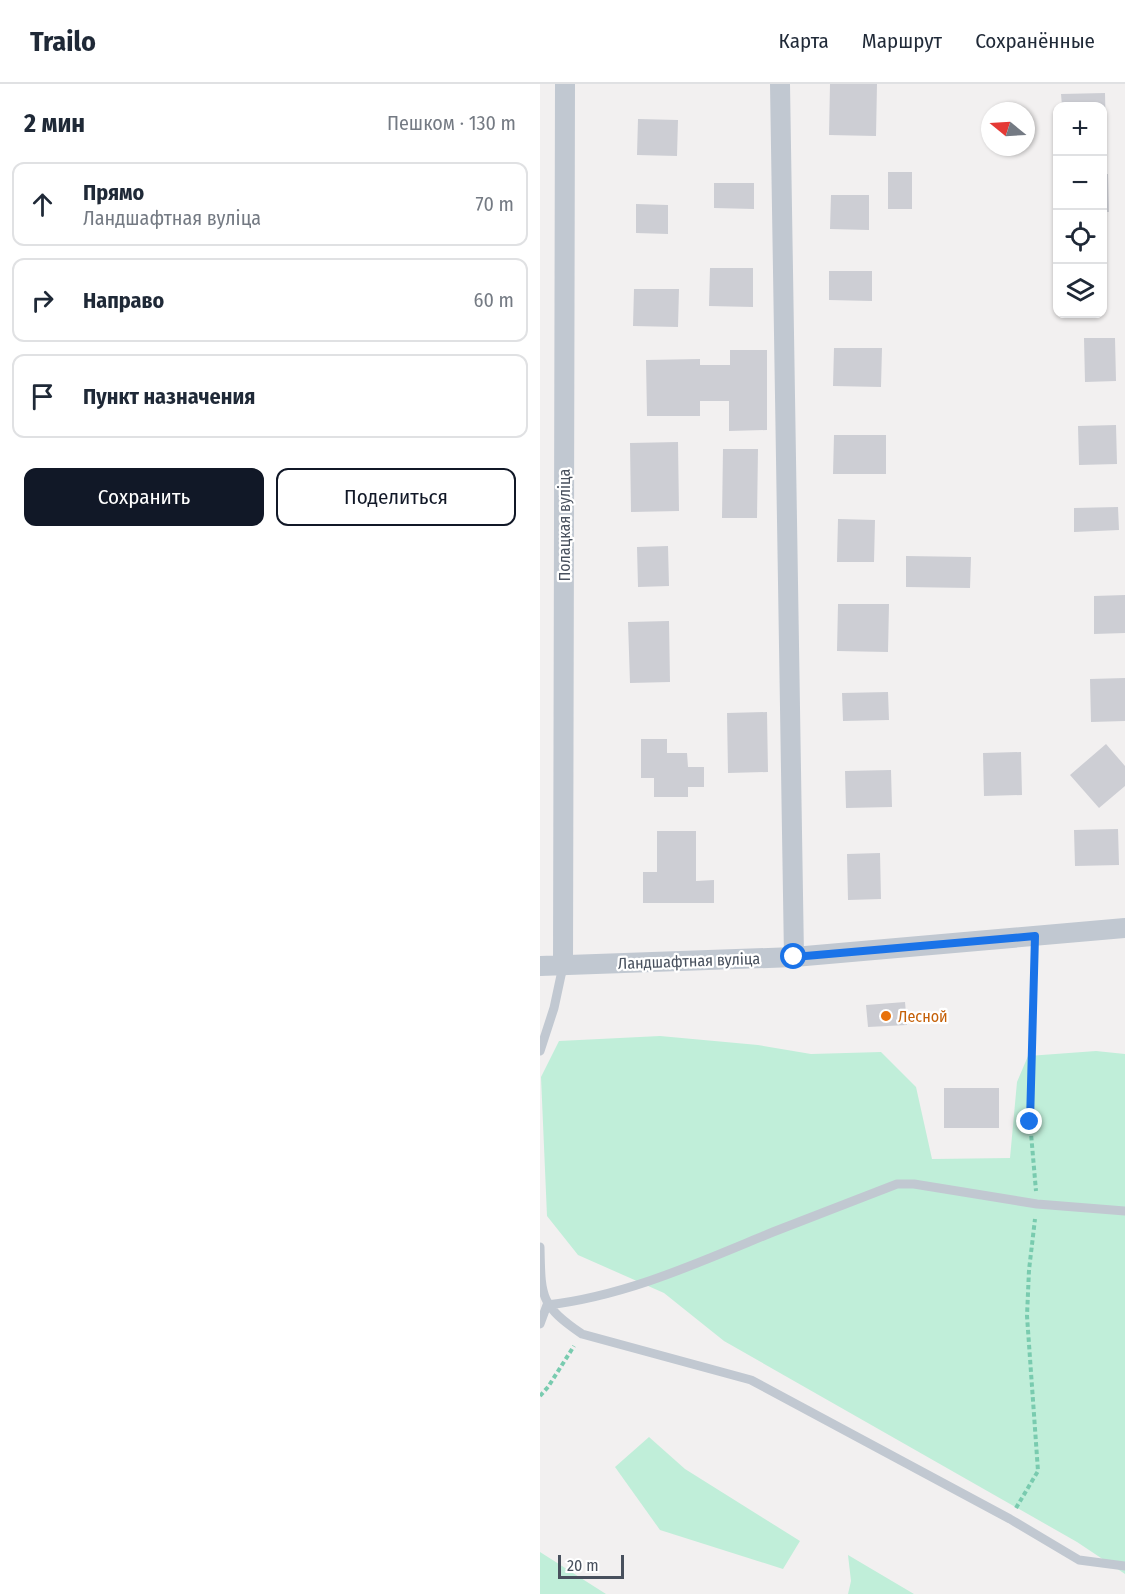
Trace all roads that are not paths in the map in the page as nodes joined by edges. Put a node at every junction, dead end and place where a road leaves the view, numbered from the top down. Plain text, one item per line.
1 (565, 84) edge
2 (780, 84) edge
3 (1125, 928) edge
4 (794, 957) junction
5 (540, 966) edge
6 (563, 966) junction
7 (540, 1051) edge
8 (1125, 1211) edge
9 (540, 1247) edge
10 (547, 1305) junction
11 (540, 1324) edge
12 (1125, 1566) edge

1 - 6 street, Полацкая вуліца
2 - 4 street
3 - 4 street, Ландшафтная вуліца
4 - 6 street, Ландшафтная вуліца
5 - 6 street, Ландшафтная вуліца
6 - 7 lane
8 - 10 lane
9 - 10 lane
10 - 11 lane
10 - 12 lane

